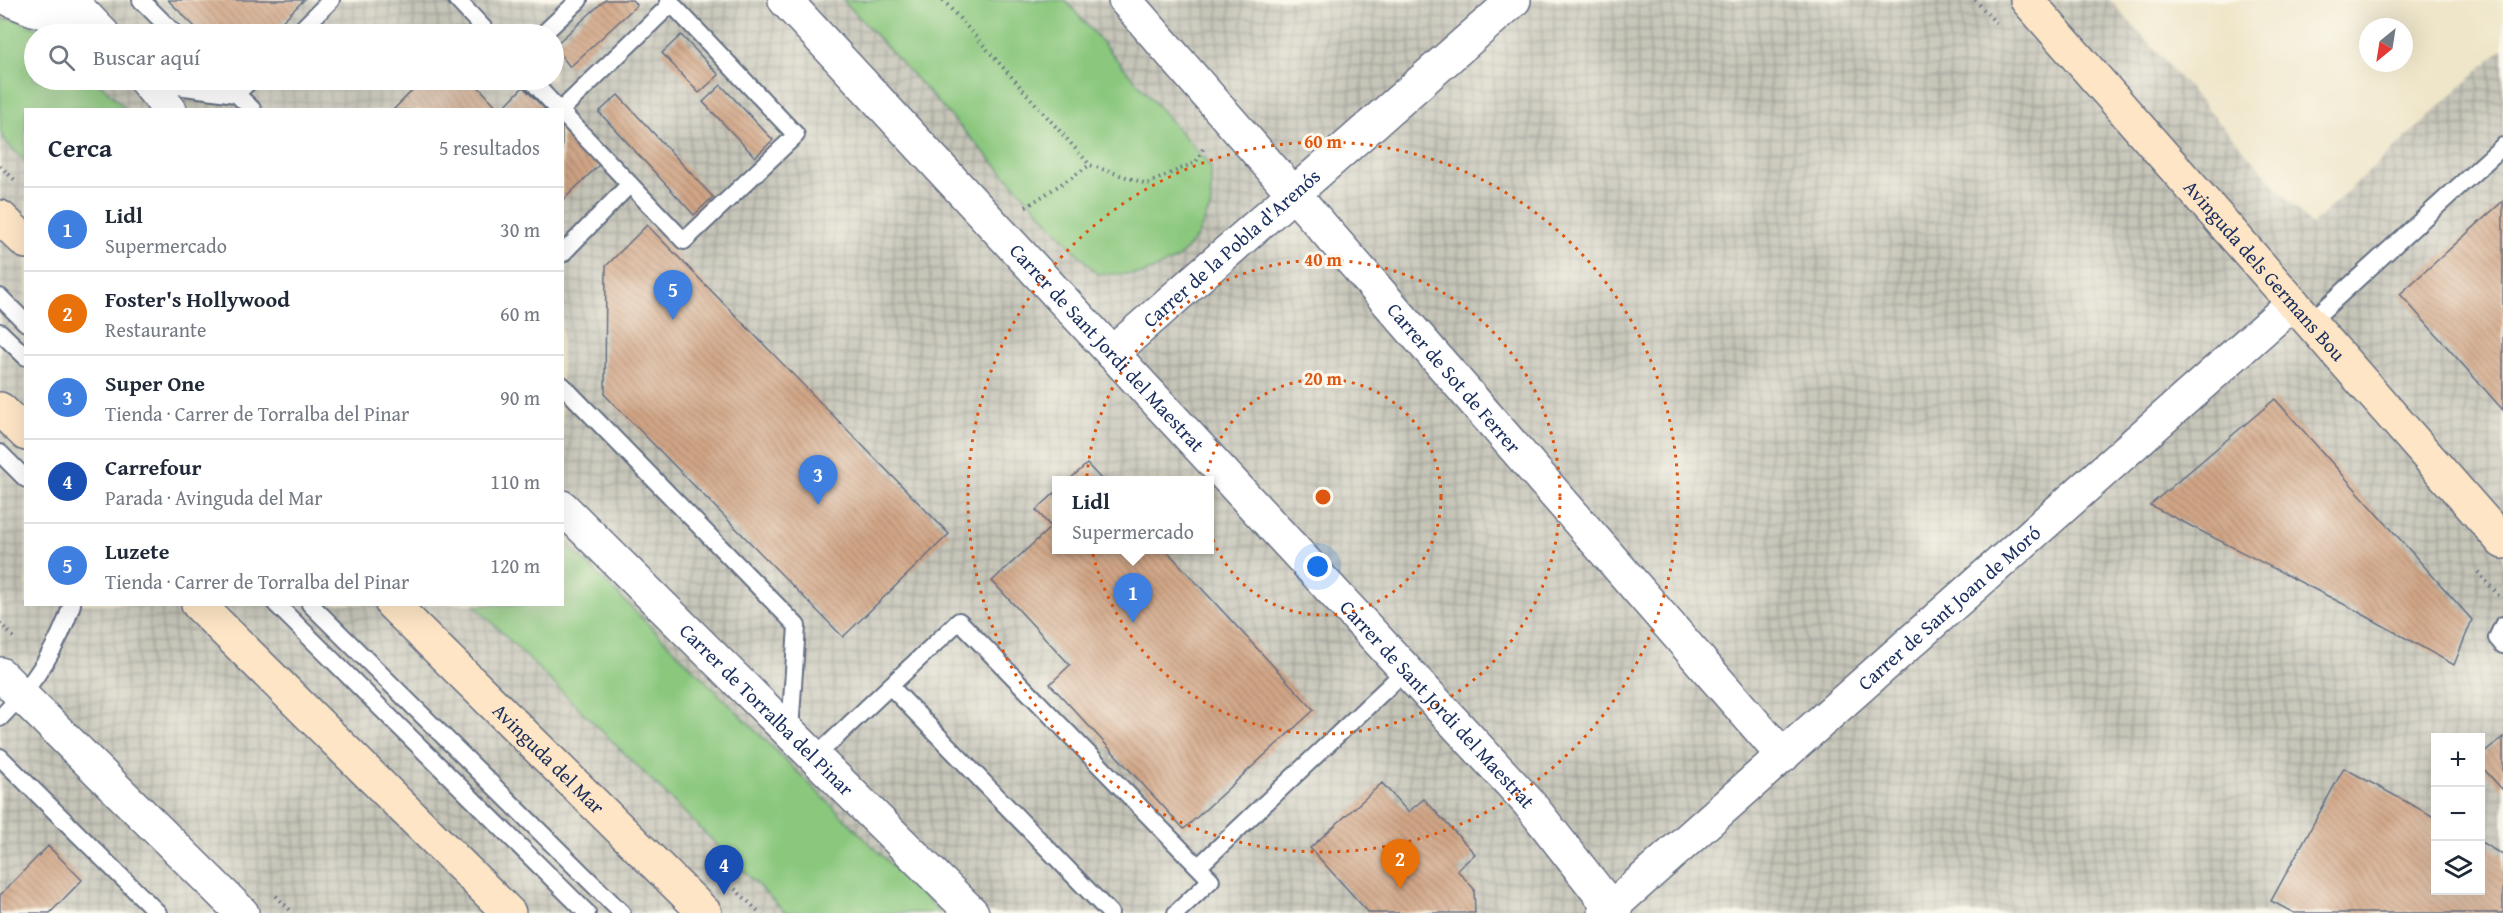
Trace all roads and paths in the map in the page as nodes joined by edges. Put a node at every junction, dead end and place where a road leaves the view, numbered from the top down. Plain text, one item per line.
1 (141, 0) edge
2 (331, 0) edge
3 (457, 0) edge
4 (579, 0) edge
5 (785, 0) edge
6 (943, 0) edge
7 (1125, 0) edge
8 (1514, 0) edge
9 (2027, 0) edge
10 (75, 2) edge
11 (670, 2) edge
12 (26, 3) edge
13 (94, 24) edge
14 (165, 24) edge
15 (307, 24) edge
16 (480, 24) edge
17 (554, 24) edge
18 (153, 90) edge
19 (208, 90) edge
20 (232, 90) edge
21 (240, 90) edge
22 (541, 90) edge
23 (236, 94) junction
24 (168, 108) edge
25 (251, 108) edge
26 (558, 108) edge
27 (564, 108) edge
28 (1222, 111) junction
29 (564, 114) edge
30 (2503, 146) edge
31 (1090, 165) junction
32 (1, 169) edge
33 (18, 183) dead end
34 (630, 184) junction
35 (1293, 194) junction
36 (0, 217) edge
37 (996, 228) junction
38 (24, 240) edge
39 (564, 252) edge
40 (0, 297) edge
41 (2302, 313) junction
42 (24, 321) edge
43 (0, 332) edge
44 (1112, 353) junction
45 (24, 355) edge
46 (564, 387) edge
47 (0, 409) edge
48 (24, 432) edge
49 (0, 453) edge
50 (24, 477) edge
51 (564, 509) edge
52 (2503, 542) edge
53 (71, 606) edge
54 (200, 606) edge
55 (278, 606) edge
56 (312, 606) edge
57 (394, 606) edge
58 (2503, 625) edge
59 (2503, 645) edge
60 (1407, 670) junction
61 (890, 687) junction
62 (7, 696) edge
63 (790, 732) junction
64 (1783, 756) junction
65 (814, 757) junction
66 (0, 758) edge
67 (1199, 866) junction
68 (1611, 911) edge
69 (158, 913) edge
70 (242, 913) edge
71 (509, 913) edge
72 (587, 913) edge
73 (622, 913) edge
74 (705, 913) edge
75 (972, 913) edge
76 (1110, 913) edge
77 (1176, 913) edge

1 - 14 lane
2 - 15 lane
3 - 16 lane
4 - 17 lane
5 - 37 street, Carrer de Sant Jordi del Maestrat
6 - 31 path
7 - 28 street, Carrer de Sot de Ferrer
8 - 35 street, Carrer de la Pobla d'Arenós
9 - 41 main road, Avinguda dels Germans Bou
10 - 12 street
10 - 13 street
11 - 27 lane
11 - 34 lane
18 - 24 street
19 - 23 lane
20 - 23 lane
21 - 23 lane
22 - 26 lane
23 - 25 lane
28 - 31 path
28 - 35 street, Carrer de Sot de Ferrer
29 - 34 lane
30 - 41 lane
31 - 37 path
32 - 33 path
34 - 39 lane
35 - 44 street, Carrer de la Pobla d'Arenós
35 - 64 street, Carrer de Sot de Ferrer
36 - 38 main road
37 - 44 street, Carrer de Sant Jordi del Maestrat
40 - 42 lane
41 - 52 main road, Avinguda dels Germans Bou
41 - 64 street, Carrer de Sant Joan de Moró
43 - 45 lane
44 - 60 street, Carrer de Sant Jordi del Maestrat
46 - 63 lane
47 - 48 main road
49 - 50 lane
51 - 63 street, Carrer de Torralba del Pinar
53 - 62 lane
54 - 71 main road
55 - 72 lane
56 - 73 lane
57 - 74 main road, Avinguda del Mar
58 - 59 lane
60 - 67 lane
60 - 68 street, Carrer de Sant Jordi del Maestrat
61 - 65 lane
61 - 67 lane
61 - 76 lane
62 - 70 street
63 - 65 street, Carrer de Torralba del Pinar
64 - 68 street, Carrer de Sant Joan de Moró
65 - 75 street, Carrer de Torralba del Pinar
66 - 69 lane
67 - 77 lane

